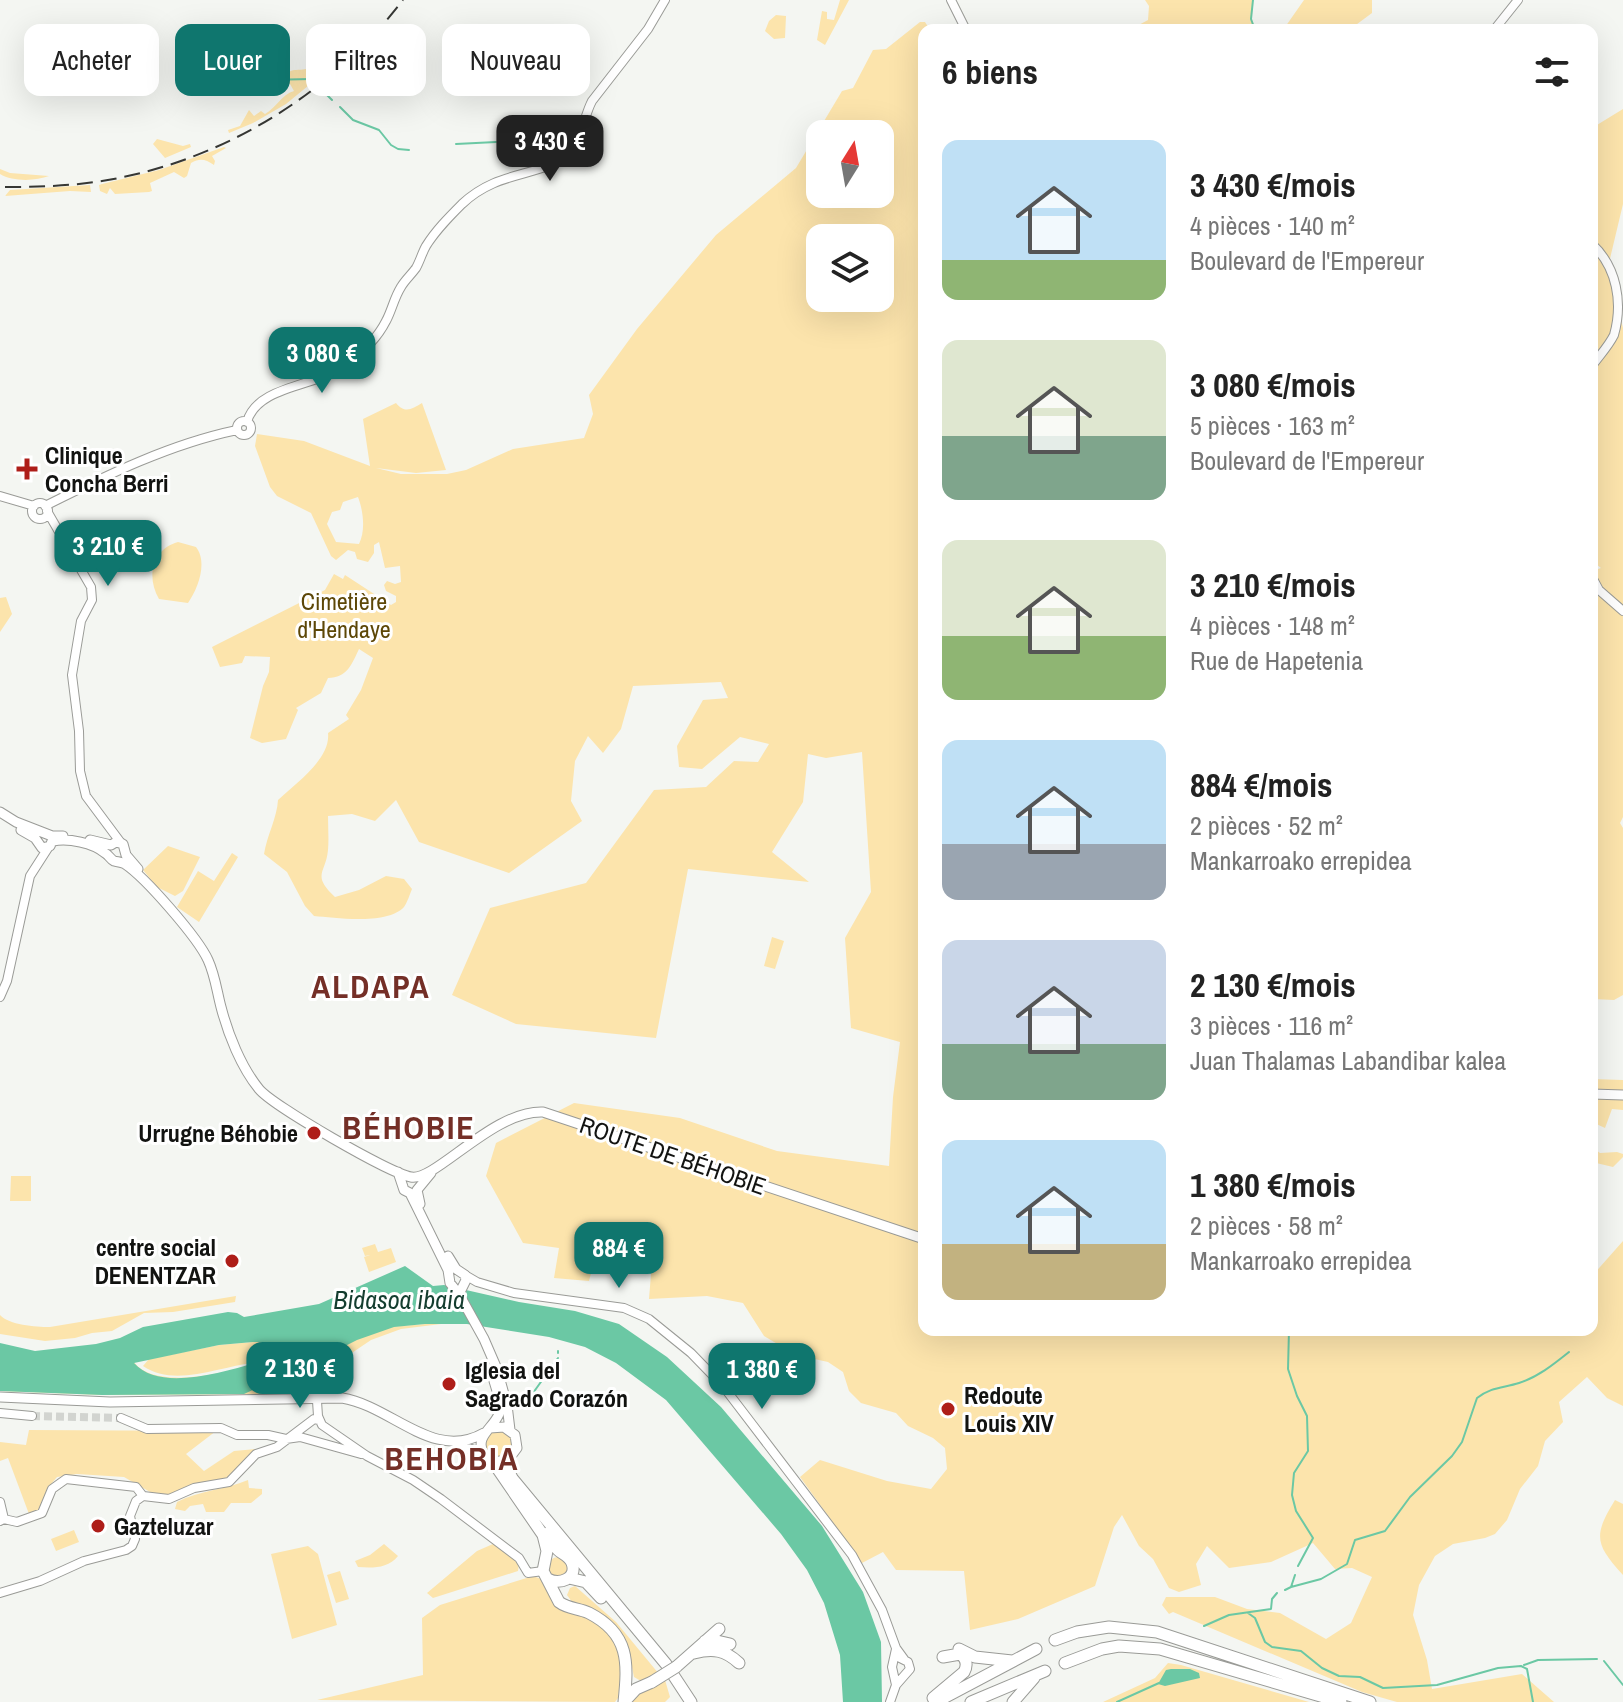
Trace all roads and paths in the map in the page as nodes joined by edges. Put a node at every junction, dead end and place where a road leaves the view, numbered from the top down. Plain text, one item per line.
1 (665, 0) edge
2 (951, 0) edge
3 (1518, 0) edge
4 (963, 24) edge
5 (1499, 24) edge
6 (578, 140) junction
7 (573, 154) junction
8 (1598, 252) edge
9 (1598, 357) edge
10 (0, 496) edge
11 (33, 509) junction
12 (46, 511) junction
13 (1598, 588) edge
14 (1623, 611) edge
15 (0, 812) edge
16 (0, 819) edge
17 (45, 841) junction
18 (113, 843) junction
19 (122, 858) junction
20 (2, 992) edge
21 (1598, 1094) edge
22 (1623, 1095) edge
23 (433, 1170) junction
24 (409, 1180) junction
25 (415, 1190) junction
26 (918, 1237) edge
27 (459, 1283) junction
28 (477, 1329) junction
29 (0, 1397) edge
30 (248, 1401) junction
31 (317, 1401) junction
32 (356, 1402) junction
33 (0, 1413) edge
34 (32, 1416) tunnel mouth
35 (121, 1418) tunnel mouth
36 (319, 1420) junction
37 (510, 1430) junction
38 (487, 1431) junction
39 (286, 1439) junction
40 (367, 1456) junction
41 (489, 1459) junction
42 (508, 1460) junction
43 (511, 1477) junction
44 (143, 1496) junction
45 (0, 1502) edge
46 (2, 1520) edge
47 (561, 1553) junction
48 (572, 1562) junction
49 (545, 1569) junction
50 (566, 1580) junction
51 (597, 1581) junction
52 (0, 1593) edge
53 (605, 1603) junction
54 (575, 1608) junction
55 (719, 1629) dead end
56 (1055, 1640) dead end
57 (705, 1641) junction
58 (730, 1644) dead end
59 (1036, 1649) dead end
60 (690, 1655) junction
61 (899, 1660) junction
62 (1012, 1661) junction
63 (739, 1663) dead end
64 (1065, 1663) dead end
65 (628, 1672) junction
66 (900, 1675) junction
67 (648, 1684) junction
68 (623, 1702) edge
69 (682, 1702) edge
70 (691, 1702) edge
71 (890, 1702) edge
72 (929, 1702) edge
73 (936, 1702) edge
74 (971, 1702) edge
75 (1013, 1702) edge
76 (1341, 1702) edge
77 (1370, 1702) edge

1 - 6 main road
2 - 4 main road
3 - 5 main road
6 - 7 main road
6 - 7 main road
7 - 12 main road
8 - 9 main road
10 - 11 main road
11 - 12 main road
11 - 12 main road
12 - 18 main road
13 - 14 main road
15 - 17 main road
16 - 17 main road
17 - 18 main road
17 - 20 main road
18 - 19 main road
18 - 19 main road
19 - 24 main road
21 - 22 main road
23 - 24 main road, ROUTE DE BÉHOBIE
23 - 25 main road, ROUTE DE BÉHOBIE
23 - 26 main road, ROUTE DE BÉHOBIE
24 - 25 main road
24 - 25 main road
25 - 27 main road
27 - 28 main road
27 - 61 main road
28 - 37 main road
28 - 38 main road
29 - 30 main road
30 - 31 main road
30 - 32 main road
31 - 32 main road
31 - 36 main road
32 - 38 main road
32 - 41 main road
33 - 34 main road
35 - 39 main road
36 - 39 main road
36 - 40 main road
37 - 38 main road
37 - 42 main road
38 - 41 main road
39 - 40 main road
39 - 44 main road
40 - 49 main road
41 - 42 main road
41 - 49 highway
42 - 43 highway
43 - 47 highway
43 - 51 highway
44 - 46 main road
44 - 52 main road
45 - 46 main road
47 - 48 highway
47 - 49 highway
48 - 50 highway
48 - 51 highway
49 - 50 highway
49 - 54 highway
50 - 53 highway
50 - 54 highway
51 - 70 highway
53 - 54 highway
53 - 69 highway
54 - 65 highway
55 - 57 highway
56 - 77 highway
57 - 58 highway
57 - 60 highway
59 - 62 highway
60 - 63 highway
60 - 67 highway, bridge
61 - 66 main road
61 - 66 main road
62 - 72 highway
62 - 73 highway
64 - 76 highway
65 - 67 highway
65 - 68 highway
66 - 71 main road
67 - 68 highway
74 - 75 highway

